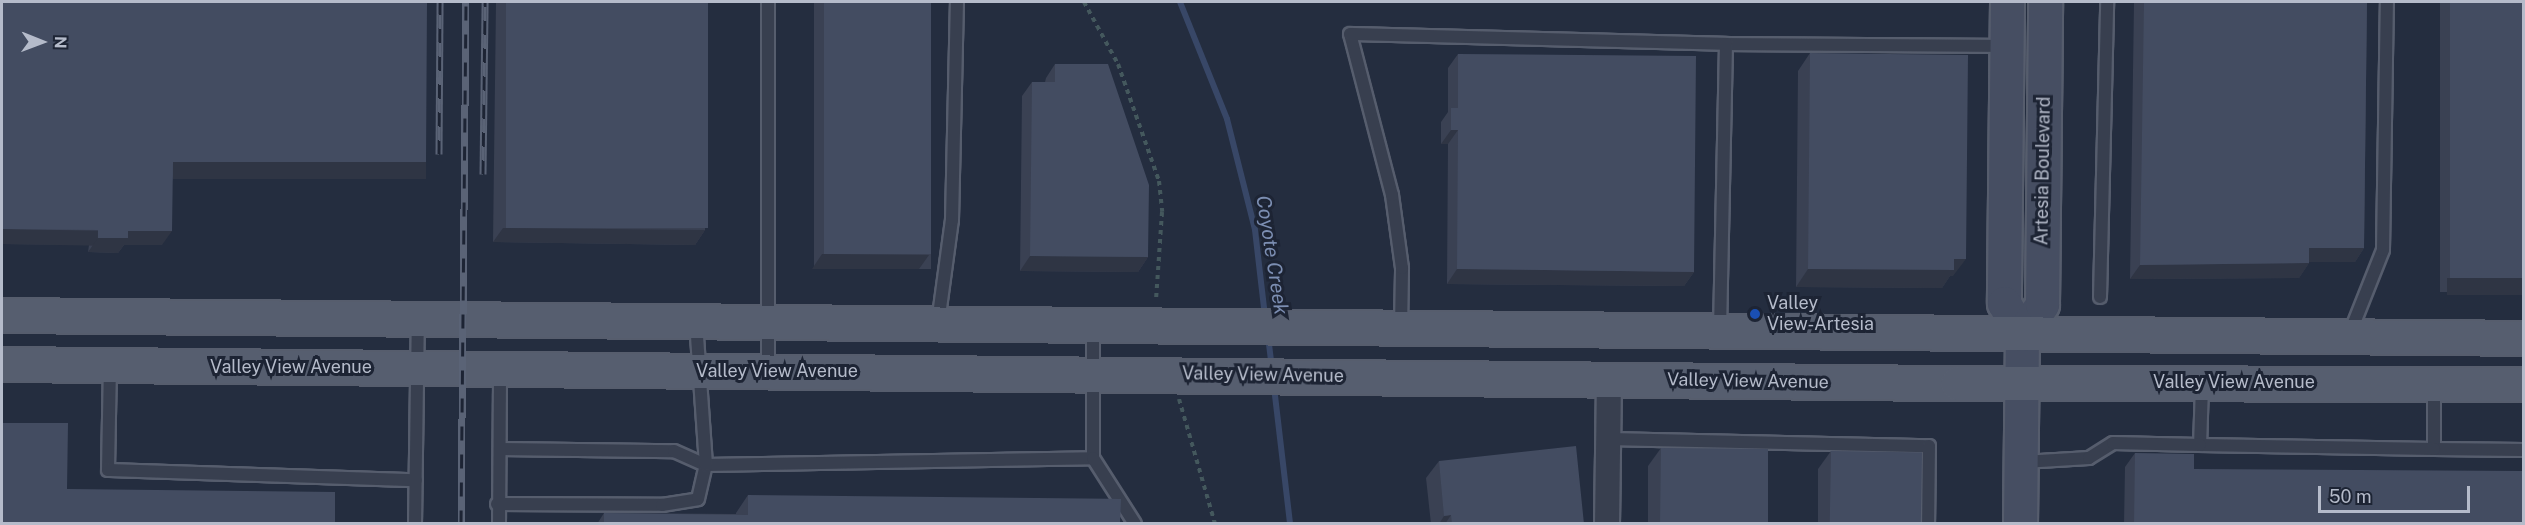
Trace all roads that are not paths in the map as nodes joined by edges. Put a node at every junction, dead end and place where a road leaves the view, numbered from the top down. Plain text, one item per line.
1 (768, 2) edge
2 (957, 2) edge
3 (2007, 2) edge
4 (2045, 2) edge
5 (2107, 2) edge
6 (2387, 2) edge
7 (1726, 44) junction
8 (2007, 46) junction
9 (2100, 297) dead end
10 (2, 315) edge
11 (111, 316) junction
12 (418, 318) junction
13 (695, 321) junction
14 (768, 321) junction
15 (938, 323) junction
16 (1094, 324) junction
17 (1401, 329) junction
18 (1720, 332) junction
19 (2022, 334) junction
20 (2349, 336) junction
21 (2434, 337) junction
22 (2523, 338) edge
23 (2, 364) edge
24 (110, 365) junction
25 (419, 368) junction
26 (500, 369) junction
27 (697, 370) junction
28 (768, 371) junction
29 (1094, 374) junction
30 (1609, 380) junction
31 (2021, 382) junction
32 (2202, 382) junction
33 (2434, 383) junction
34 (2523, 384) edge
35 (1609, 440) junction
36 (2200, 445) junction
37 (2434, 448) junction
38 (500, 449) junction
39 (2523, 450) edge
40 (1094, 458) junction
41 (2020, 462) junction
42 (706, 465) junction
43 (416, 480) junction
44 (497, 504) junction
45 (415, 524) edge
46 (499, 524) edge
47 (1135, 524) edge
48 (1607, 524) edge
49 (1928, 524) edge
50 (2020, 524) edge

1 - 14 lane
2 - 15 lane
3 - 8 main road, Artesia Boulevard
4 - 19 main road, Artesia Boulevard
5 - 9 lane
6 - 20 lane
7 - 8 lane
7 - 17 lane
7 - 18 lane
8 - 19 main road, Artesia Boulevard
10 - 11 main road
11 - 12 main road
11 - 24 main road
12 - 13 main road
12 - 25 lane
13 - 14 main road
13 - 27 lane
14 - 15 main road
14 - 28 lane
15 - 16 main road
16 - 17 main road
16 - 29 lane
17 - 18 main road
18 - 19 main road
19 - 20 main road
19 - 31 main road
20 - 21 main road
21 - 22 main road
21 - 33 main road
23 - 24 main road, Valley View Avenue
24 - 25 main road, Valley View Avenue
24 - 43 lane
25 - 26 main road, Valley View Avenue
25 - 43 lane
26 - 27 main road, Valley View Avenue
26 - 38 lane
27 - 28 main road, Valley View Avenue
27 - 42 lane
28 - 29 main road, Valley View Avenue
29 - 30 main road, Valley View Avenue
29 - 40 lane
30 - 31 main road, Valley View Avenue
30 - 35 street
31 - 32 main road, Valley View Avenue
31 - 41 main road
32 - 33 main road, Valley View Avenue
32 - 36 lane
33 - 34 main road, Valley View Avenue
33 - 37 lane
35 - 48 street
35 - 49 lane
36 - 37 lane
36 - 41 lane
37 - 39 lane
38 - 42 lane
38 - 44 lane
40 - 42 lane
40 - 47 lane
41 - 50 main road
42 - 44 lane
43 - 45 lane
44 - 46 lane

